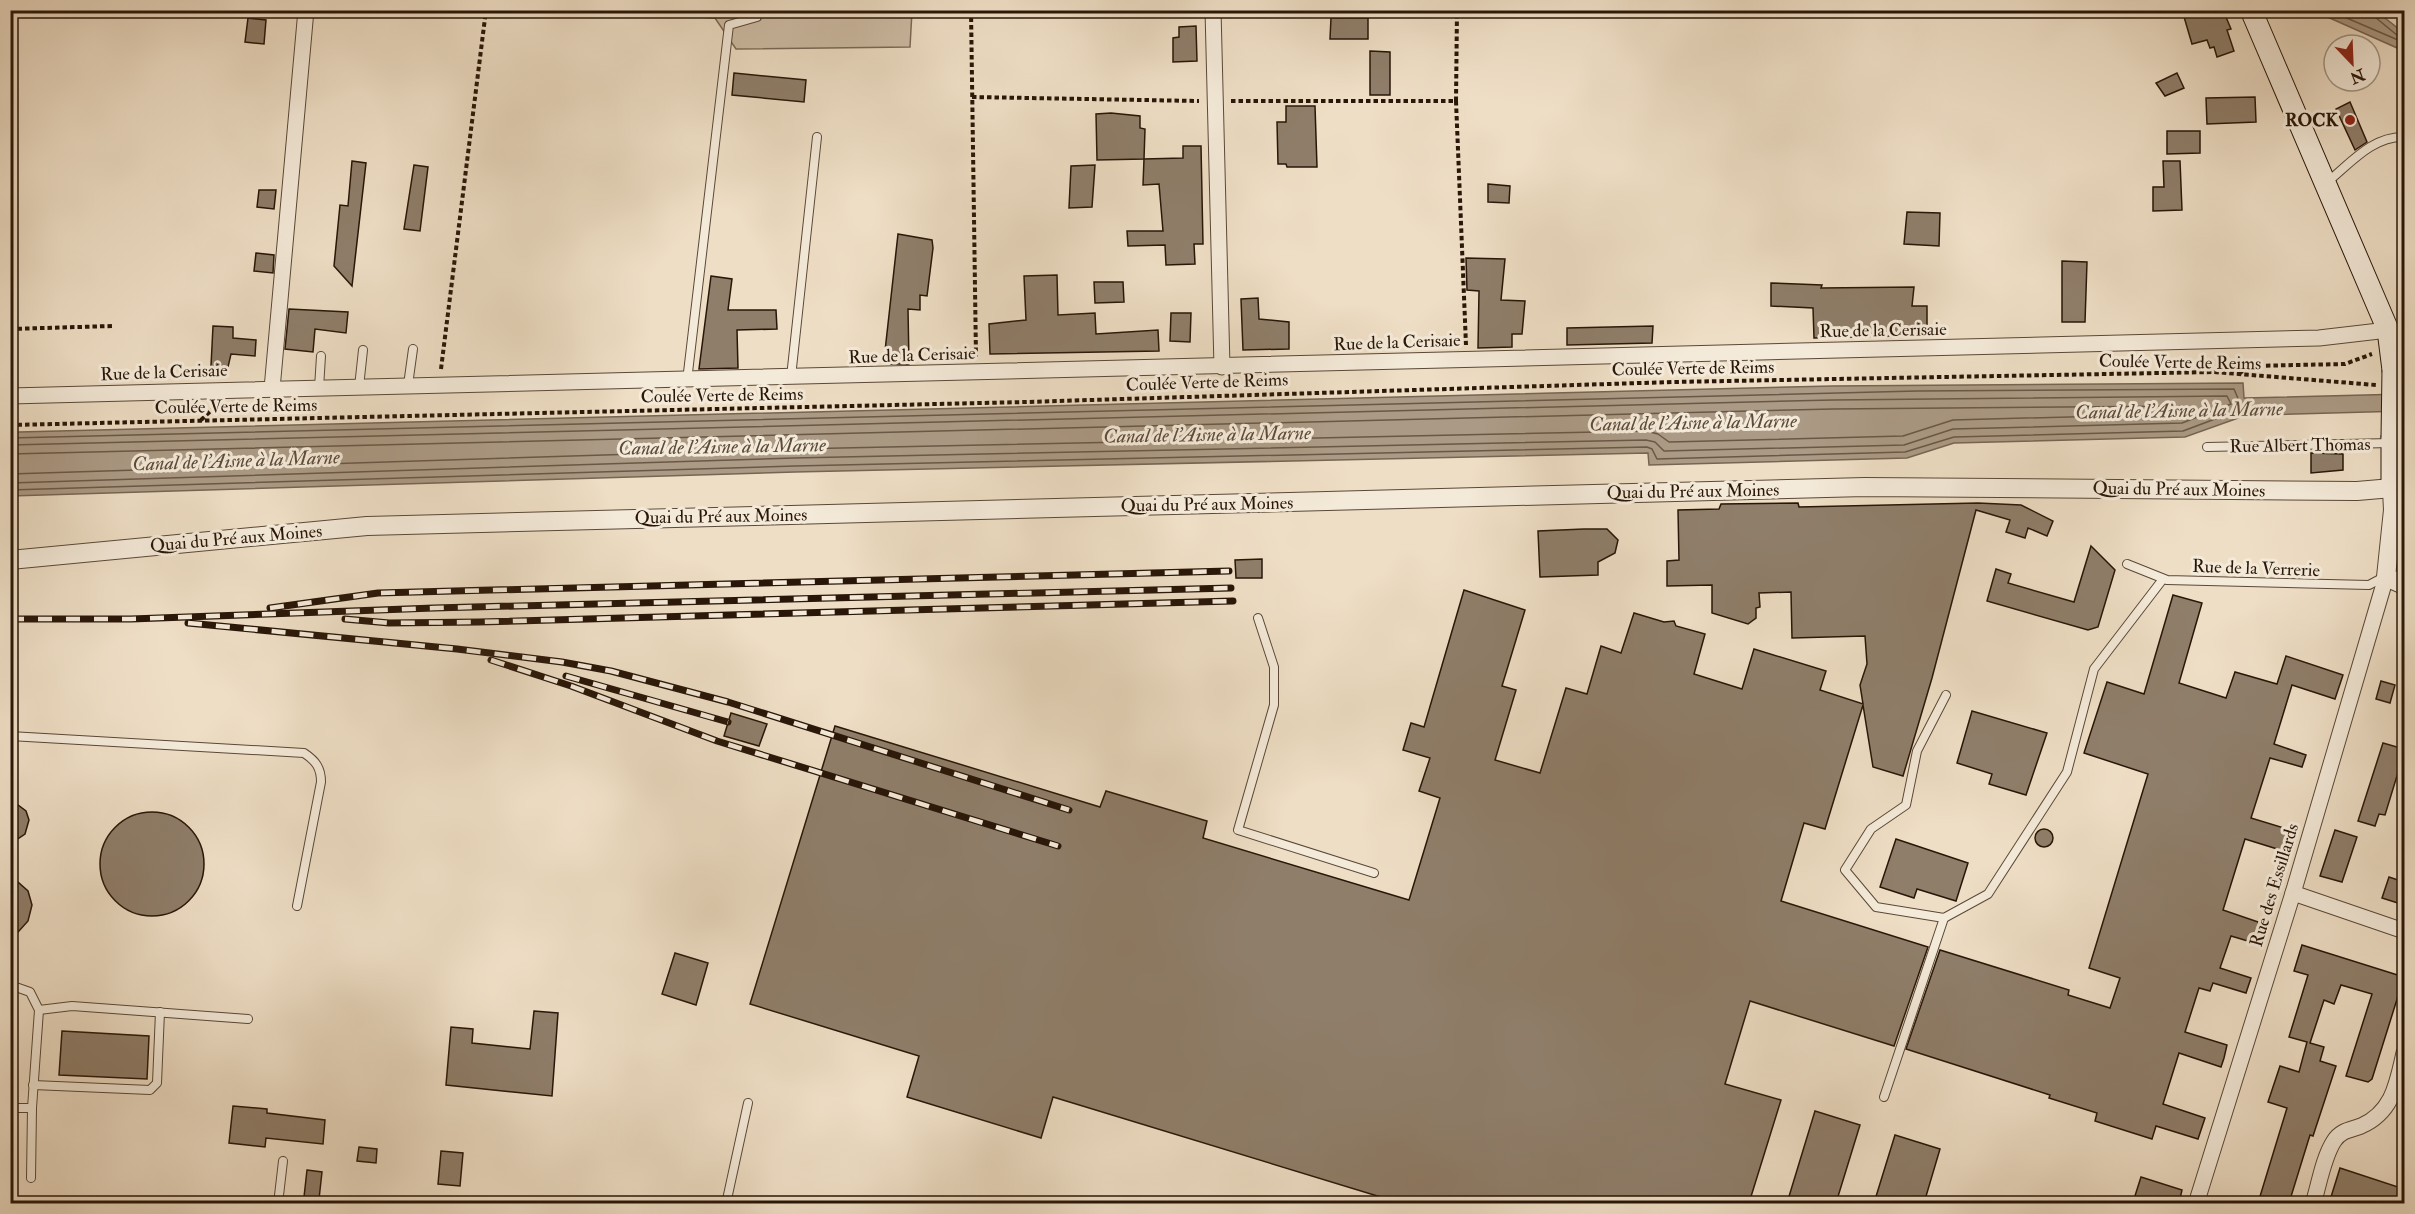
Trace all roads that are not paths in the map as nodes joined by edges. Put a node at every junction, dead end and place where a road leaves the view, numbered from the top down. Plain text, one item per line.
1 (306, 10) edge
2 (758, 10) edge
3 (1213, 10) edge
4 (2251, 10) edge
5 (817, 137) dead end
6 (2404, 137) edge
7 (2325, 184) junction
8 (2392, 342) junction
9 (413, 349) dead end
10 (363, 350) dead end
11 (321, 356) dead end
12 (1221, 367) junction
13 (791, 378) junction
14 (687, 381) junction
15 (408, 385) junction
16 (358, 387) junction
17 (320, 388) junction
18 (272, 389) junction
19 (10, 396) edge
20 (2392, 440) junction
21 (2207, 447) dead end
22 (2398, 489) edge
23 (10, 560) edge
24 (2127, 564) dead end
25 (2386, 577) junction
26 (2163, 579) junction
27 (2404, 585) edge
28 (1258, 618) dead end
29 (1946, 695) dead end
30 (10, 736) edge
31 (1374, 873) dead end
32 (2293, 893) junction
33 (297, 906) dead end
34 (1944, 918) junction
35 (2404, 931) edge
36 (10, 985) edge
37 (39, 1010) junction
38 (160, 1012) junction
39 (248, 1019) dead end
40 (2404, 1053) edge
41 (33, 1085) junction
42 (1884, 1097) dead end
43 (748, 1103) dead end
44 (10, 1108) edge
45 (32, 1108) junction
46 (283, 1161) dead end
47 (31, 1178) dead end
48 (278, 1203) edge
49 (726, 1203) edge
50 (2196, 1203) edge
51 (2313, 1203) edge

1 - 18 street
2 - 14 lane
3 - 12 street
4 - 7 main road
5 - 13 lane
6 - 7 lane
7 - 8 main road
8 - 12 street, Rue de la Cerisaie
8 - 20 main road, bridge
9 - 15 lane
10 - 16 lane
11 - 17 lane
12 - 13 street, Rue de la Cerisaie
13 - 14 street, Rue de la Cerisaie
14 - 15 street, Rue de la Cerisaie
15 - 16 street, Rue de la Cerisaie
16 - 17 street, Rue de la Cerisaie
17 - 18 street, Rue de la Cerisaie
18 - 19 street, Rue de la Cerisaie
20 - 21 lane, Rue Albert Thomas
20 - 22 main road, Rue Albert Thomas
22 - 23 street, Quai du Pré aux Moines
22 - 25 street, Rue Albert Thomas
24 - 26 lane, Rue de la Verrerie
25 - 26 lane, Rue de la Verrerie
25 - 27 street
25 - 32 street, Rue des Essillards
26 - 34 lane
28 - 31 lane
29 - 34 lane
30 - 33 lane
32 - 35 street
32 - 50 street, Rue des Essillards
34 - 42 lane
36 - 37 lane
37 - 38 lane
37 - 41 lane
38 - 39 lane
38 - 41 lane
40 - 51 street
41 - 45 lane
43 - 49 lane
44 - 45 lane
45 - 47 lane
46 - 48 lane

